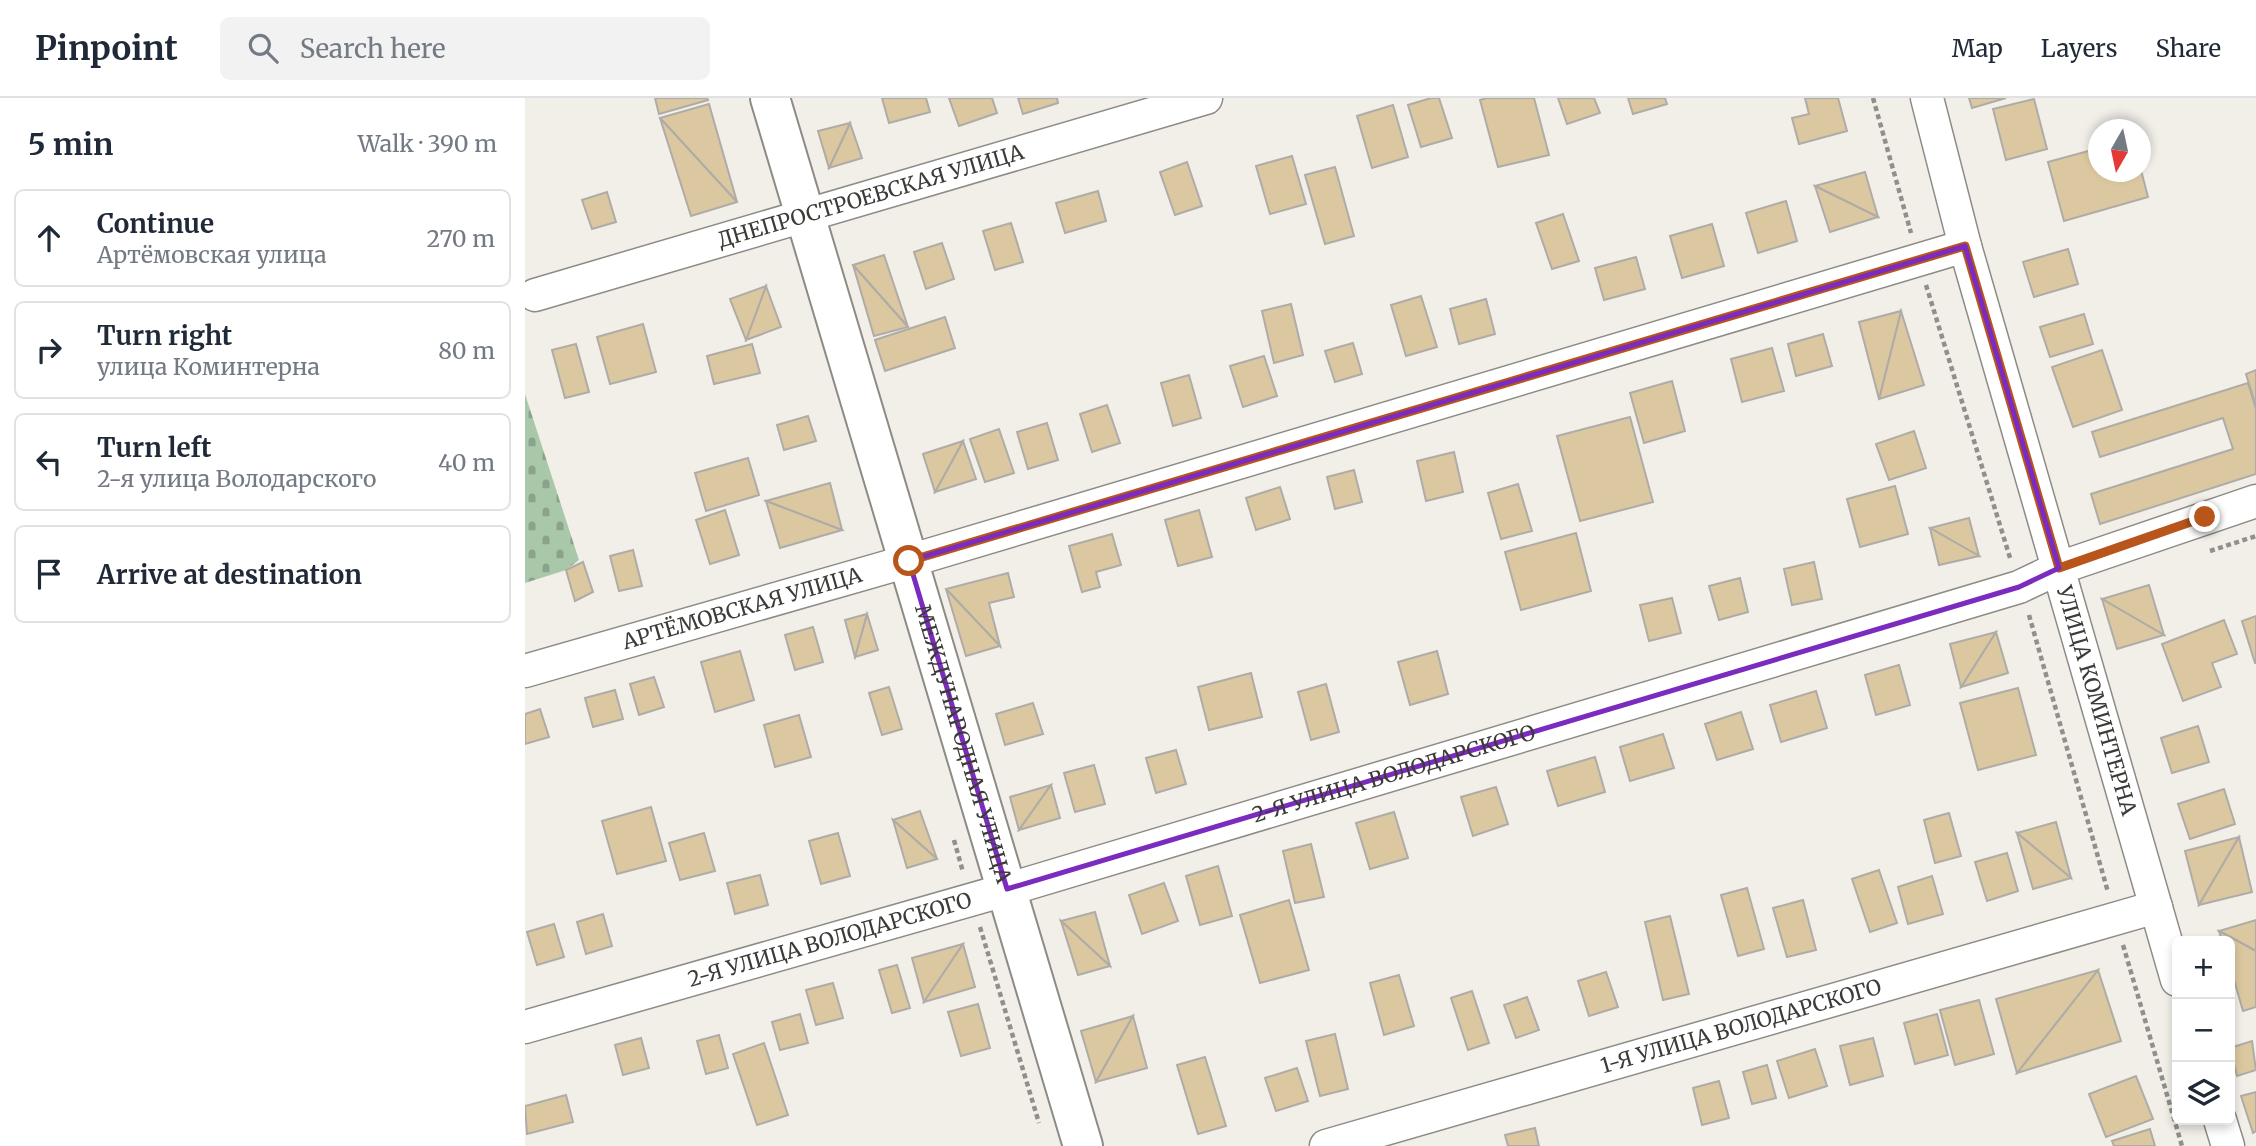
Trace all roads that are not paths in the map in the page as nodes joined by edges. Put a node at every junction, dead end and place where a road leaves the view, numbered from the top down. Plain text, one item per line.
1 (770, 98) edge
2 (1206, 98) edge
3 (1927, 98) edge
4 (806, 215) junction
5 (1965, 246) junction
6 (535, 295) dead end
7 (2256, 501) edge
8 (909, 561) junction
9 (2059, 568) junction
10 (525, 671) edge
11 (1007, 889) junction
12 (2156, 907) junction
13 (2172, 963) edge
14 (525, 1027) edge
15 (2222, 1125) edge
16 (1083, 1146) edge
17 (1326, 1146) edge
18 (2228, 1146) edge

1 - 4 main road, МЕЖДУНАРОДНАЯ УЛИЦА
2 - 4 street, ДНЕПРОСТРОЕВСКАЯ УЛИЦА
3 - 5 street, УЛИЦА КОМИНТЕРНА
4 - 6 street, ДНЕПРОСТРОЕВСКАЯ УЛИЦА
4 - 8 main road, МЕЖДУНАРОДНАЯ УЛИЦА
5 - 8 street, АРТЁМОВСКАЯ УЛИЦА
5 - 9 street, УЛИЦА КОМИНТЕРНА
7 - 9 street, 2-Я УЛИЦА ВОЛОДАРСКОГО
8 - 10 street, АРТЁМОВСКАЯ УЛИЦА
8 - 11 main road, МЕЖДУНАРОДНАЯ УЛИЦА
9 - 11 street, 2-Я УЛИЦА ВОЛОДАРСКОГО
9 - 12 street, УЛИЦА КОМИНТЕРНА
11 - 14 street, 2-Я УЛИЦА ВОЛОДАРСКОГО
11 - 16 main road, МЕЖДУНАРОДНАЯ УЛИЦА
12 - 13 street, УЛИЦА КОМИНТЕРНА
12 - 17 street, 1-Я УЛИЦА ВОЛОДАРСКОГО
15 - 18 street

